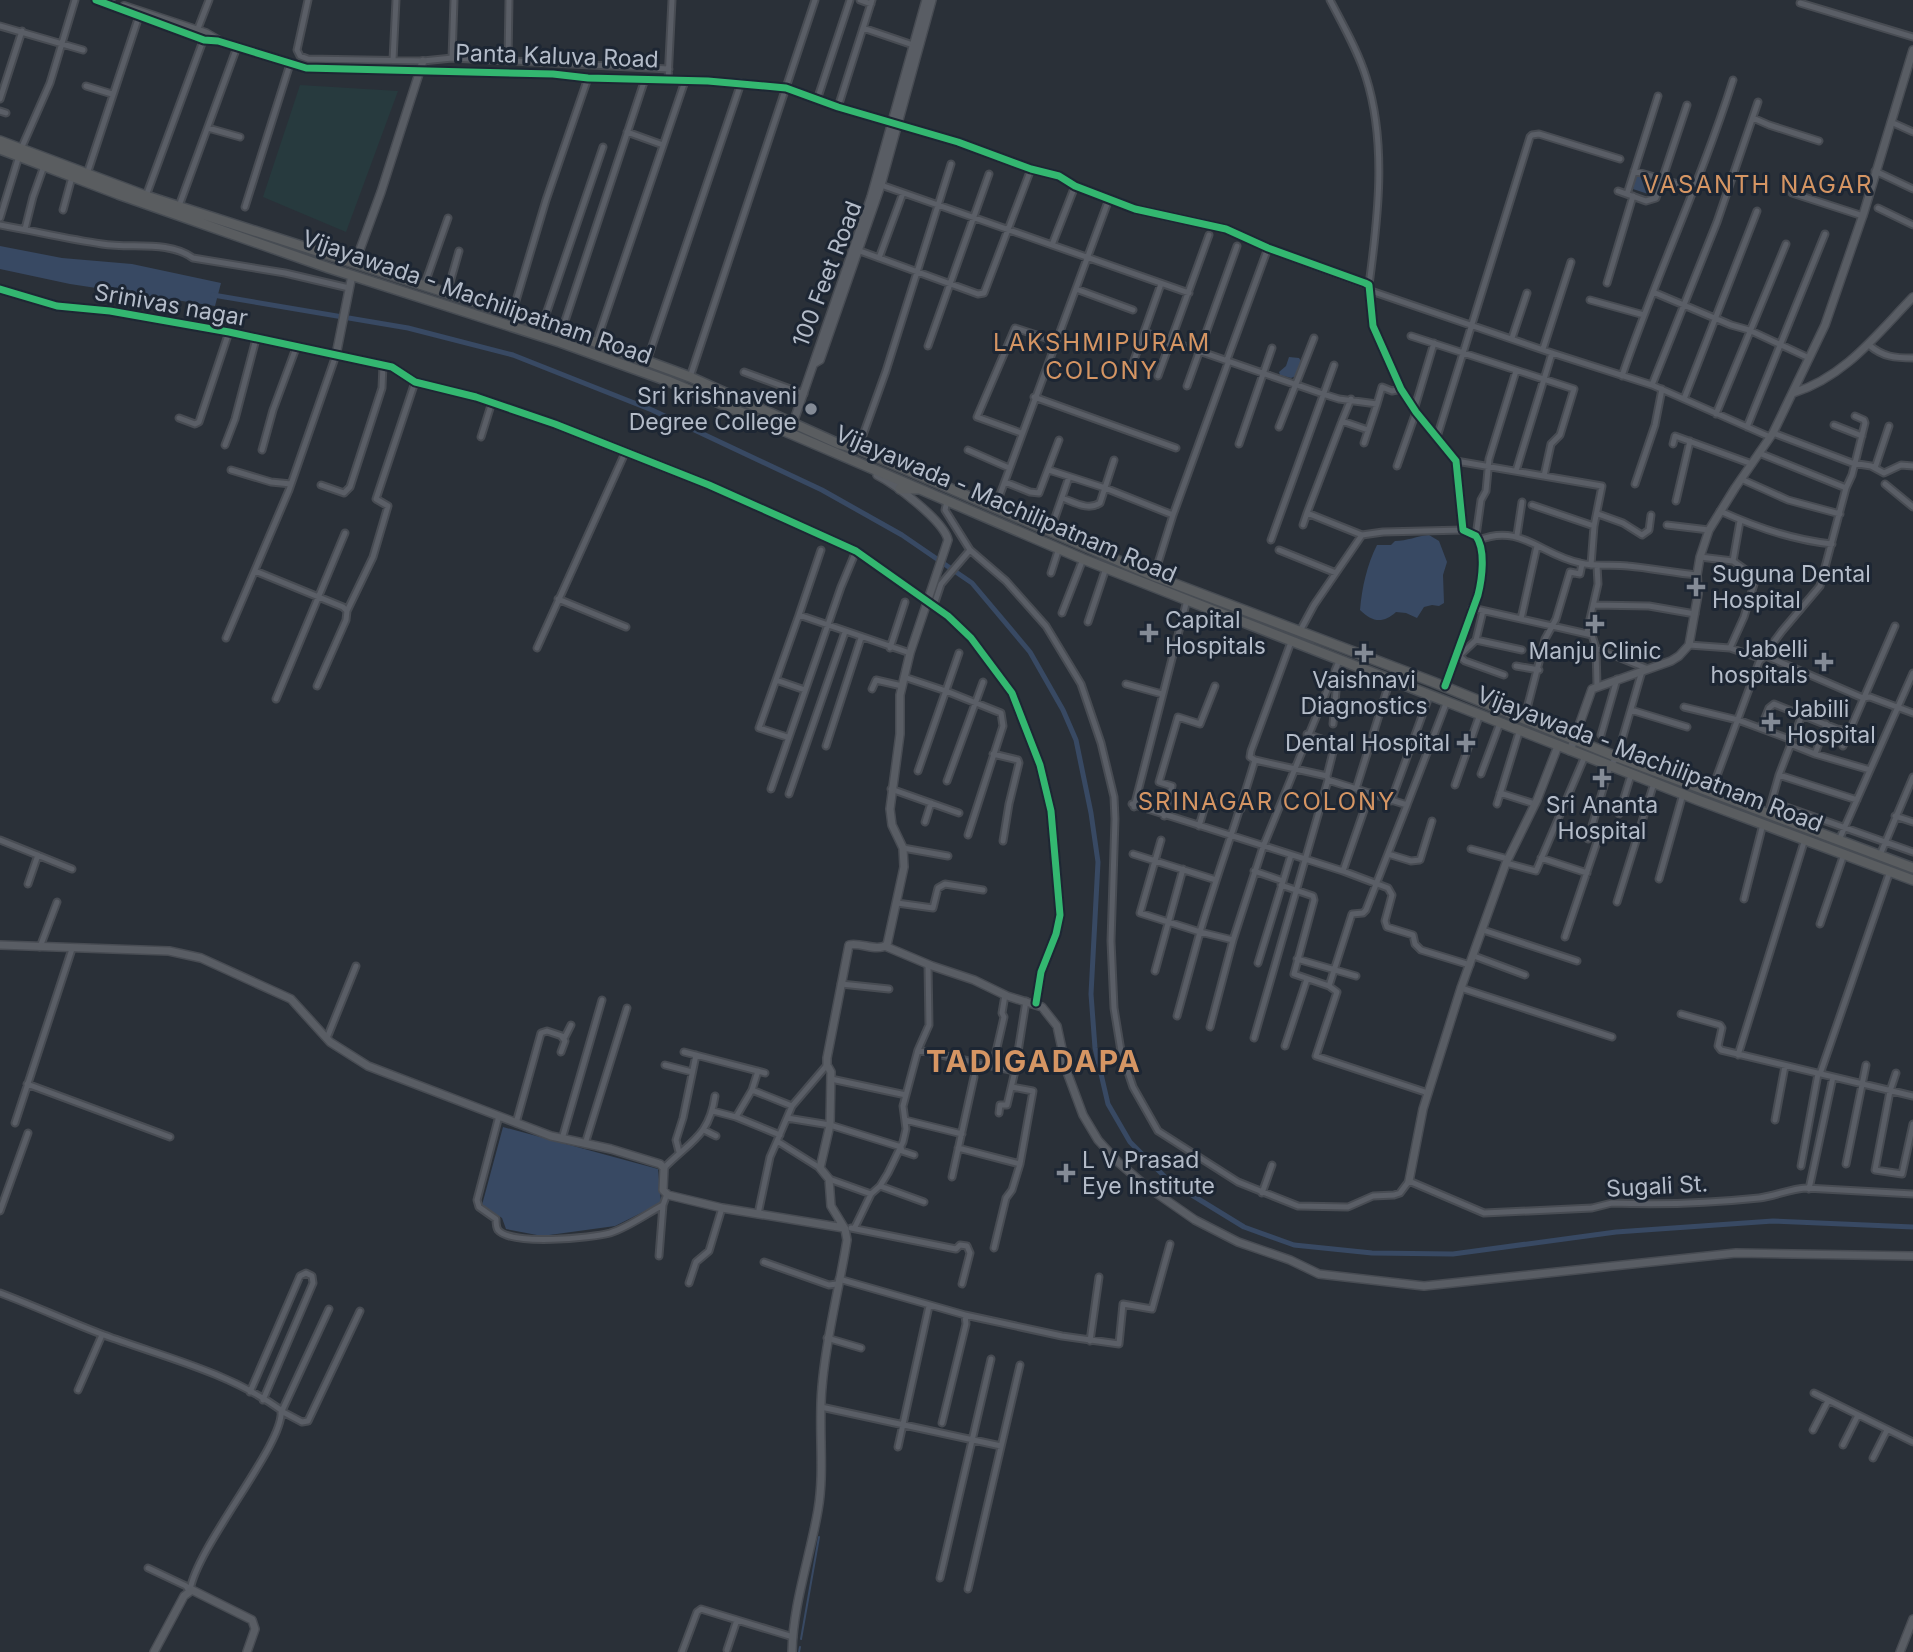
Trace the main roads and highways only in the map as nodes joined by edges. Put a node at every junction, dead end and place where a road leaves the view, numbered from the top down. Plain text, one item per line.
1 (0, 141) edge
2 (0, 149) edge
3 (20, 153) junction
4 (750, 403) junction
5 (744, 413) junction
6 (791, 428) junction
7 (900, 489) road end
8 (926, 492) junction
9 (1913, 868) edge
10 (1913, 880) edge

1 - 3 highway, Vijayawada - Machilipatnam Road
2 - 3 highway, Vijayawada - Machilipatnam Road
3 - 4 highway, Vijayawada - Machilipatnam Road
3 - 5 highway, Vijayawada - Machilipatnam Road
4 - 5 highway
4 - 6 highway, Vijayawada - Machilipatnam Road
5 - 6 highway, Vijayawada - Machilipatnam Road
6 - 8 highway, Vijayawada - Machilipatnam Road
6 - 9 highway, Vijayawada - Machilipatnam Road
7 - 8 highway
8 - 10 highway, Vijayawada - Machilipatnam Road

